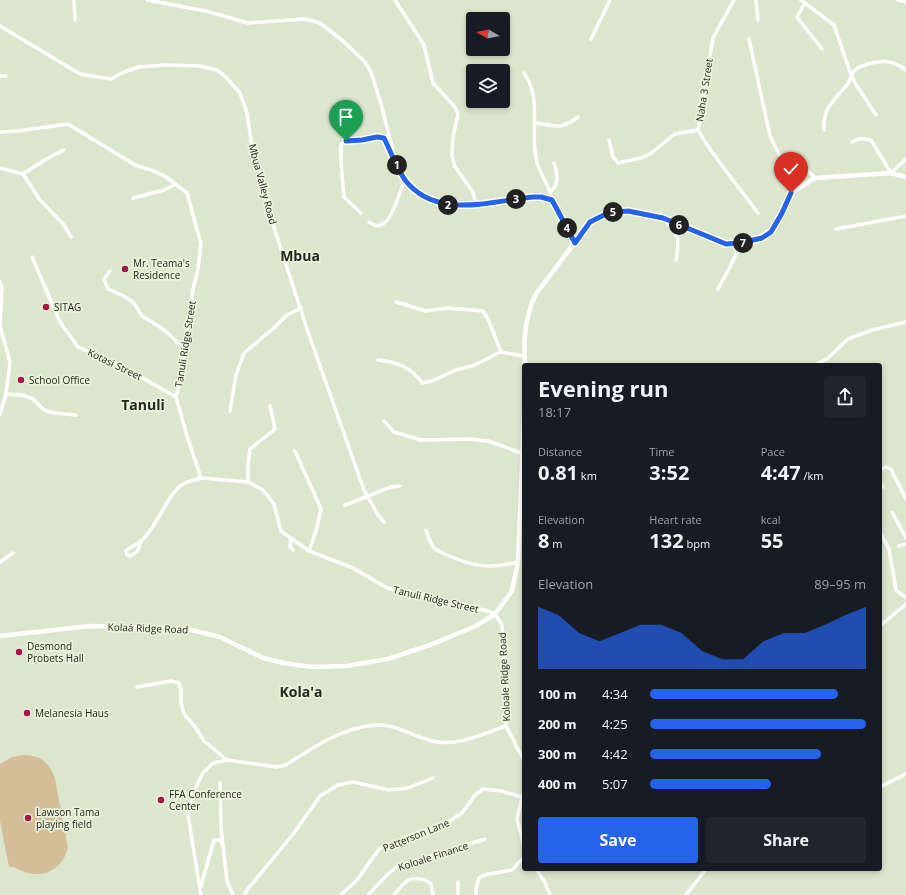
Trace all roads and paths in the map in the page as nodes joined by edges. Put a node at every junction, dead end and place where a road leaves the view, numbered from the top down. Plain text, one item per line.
1 (74, 0) edge
2 (147, 0) edge
3 (395, 0) edge
4 (610, 0) edge
5 (734, 0) edge
6 (756, 0) edge
7 (801, 0) edge
8 (898, 0) edge
9 (906, 2) edge
10 (805, 3) junction
11 (75, 20) dead end
12 (758, 20) dead end
13 (0, 26) edge
14 (591, 39) dead end
15 (749, 39) dead end
16 (822, 49) dead end
17 (906, 70) edge
18 (524, 73) dead end
19 (851, 75) junction
20 (0, 76) edge
21 (6, 76) dead end
22 (876, 115) dead end
23 (578, 117) dead end
24 (535, 123) junction
25 (698, 130) junction
26 (824, 130) dead end
27 (0, 132) edge
28 (609, 140) dead end
29 (852, 142) dead end
30 (64, 150) dead end
31 (906, 159) edge
32 (396, 162) junction
33 (554, 163) dead end
34 (0, 168) edge
35 (891, 173) junction
36 (23, 174) junction
37 (906, 177) edge
38 (815, 178) junction
39 (405, 179) junction
40 (176, 184) junction
41 (550, 191) junction
42 (133, 198) dead end
43 (552, 200) junction
44 (476, 204) junction
45 (361, 213) dead end
46 (758, 213) dead end
47 (906, 216) edge
48 (663, 218) junction
49 (369, 222) dead end
50 (836, 229) dead end
51 (71, 237) dead end
52 (575, 243) junction
53 (740, 243) junction
54 (32, 257) dead end
55 (676, 260) dead end
56 (110, 270) dead end
57 (0, 282) edge
58 (718, 289) dead end
59 (396, 302) dead end
60 (301, 308) junction
61 (906, 322) edge
62 (2, 338) edge
63 (501, 352) junction
64 (185, 353) junction
65 (524, 356) junction
66 (378, 360) dead end
67 (525, 363) edge
68 (819, 363) edge
69 (6, 394) junction
70 (176, 397) junction
71 (270, 406) dead end
72 (230, 411) dead end
73 (0, 414) edge
74 (76, 415) dead end
75 (384, 421) dead end
76 (295, 451) dead end
77 (522, 454) edge
78 (882, 469) edge
79 (522, 476) edge
80 (201, 478) junction
81 (248, 482) junction
82 (400, 486) dead end
83 (367, 495) junction
84 (906, 499) edge
85 (345, 505) dead end
86 (892, 512) dead end
87 (384, 522) dead end
88 (426, 530) dead end
89 (882, 536) edge
90 (906, 538) edge
91 (291, 539) junction
92 (141, 542) dead end
93 (906, 544) edge
94 (899, 546) dead end
95 (293, 550) dead end
96 (309, 551) junction
97 (13, 553) dead end
98 (0, 562) edge
99 (518, 562) junction
100 (906, 598) edge
101 (906, 604) edge
102 (495, 614) junction
103 (882, 624) edge
104 (0, 636) edge
105 (137, 687) dead end
106 (506, 726) junction
107 (522, 757) edge
108 (227, 760) junction
109 (906, 774) edge
110 (432, 778) dead end
111 (220, 783) dead end
112 (882, 786) edge
113 (522, 795) edge
114 (522, 799) edge
115 (522, 838) edge
116 (485, 839) dead end
117 (223, 845) junction
118 (522, 859) edge
119 (537, 871) edge
120 (704, 871) edge
121 (458, 882) dead end
122 (201, 887) junction
123 (201, 895) edge
124 (233, 895) edge
125 (244, 895) edge
126 (341, 895) edge
127 (368, 895) edge
128 (394, 895) edge
129 (433, 895) edge
130 (458, 895) edge
131 (476, 895) edge
132 (550, 895) edge
133 (686, 895) edge

1 - 11 street
2 - 32 street
3 - 44 street
4 - 14 street
5 - 25 street, Naha 3 Street
6 - 12 street
7 - 10 street
8 - 9 street
10 - 16 street
10 - 19 street
13 - 60 street, Mbua Valley Road
15 - 38 street
17 - 19 street
18 - 24 street
19 - 22 street
19 - 26 street
20 - 21 street
23 - 24 street
24 - 41 street
25 - 28 street
25 - 46 street, Naha 3 Street
27 - 40 street, Tanuli Ridge Street
29 - 35 street
30 - 36 street
31 - 35 street
32 - 39 street
32 - 45 street
33 - 41 street
34 - 36 street
35 - 37 street
35 - 38 street
36 - 51 street
38 - 53 street
39 - 44 street
39 - 49 street
40 - 42 street
40 - 64 street, Tanuli Ridge Street
41 - 43 street
43 - 44 street
43 - 52 street
47 - 50 street
48 - 52 street
48 - 53 street
48 - 55 street
52 - 65 street
53 - 58 street
54 - 70 street, Kotasi Street
56 - 64 street
57 - 62 street
59 - 63 street
60 - 72 street
60 - 83 street, Mbua Valley Road
61 - 68 street
62 - 69 street
63 - 65 street
63 - 66 street
64 - 70 street, Tanuli Ridge Street
65 - 67 street
69 - 73 street
69 - 74 street
70 - 80 street, Tanuli Ridge Street
71 - 81 street
75 - 77 street
76 - 96 street
78 - 84 street
79 - 99 street
80 - 81 street, Tanuli Ridge Street
80 - 92 street
81 - 91 street, Tanuli Ridge Street
82 - 83 street
83 - 85 street
83 - 87 street, Mbua Valley Road
86 - 90 street
88 - 99 street
89 - 100 street
91 - 95 street
91 - 96 street, Tanuli Ridge Street
93 - 94 street
96 - 102 street, Tanuli Ridge Street
97 - 98 street
99 - 102 street
101 - 103 street
102 - 104 street, Kolaá Ridge Road
102 - 106 street, Koloale Ridge Road
105 - 108 street
106 - 107 street, Koloale Ridge Road
106 - 108 street
108 - 122 street
109 - 112 street
110 - 125 street
111 - 117 street
113 - 126 street, Patterson Lane
114 - 115 street
116 - 127 street, Koloale Finance
117 - 122 street
117 - 124 street
118 - 131 street
119 - 132 street
120 - 133 street
121 - 130 street
122 - 123 street
128 - 129 street

